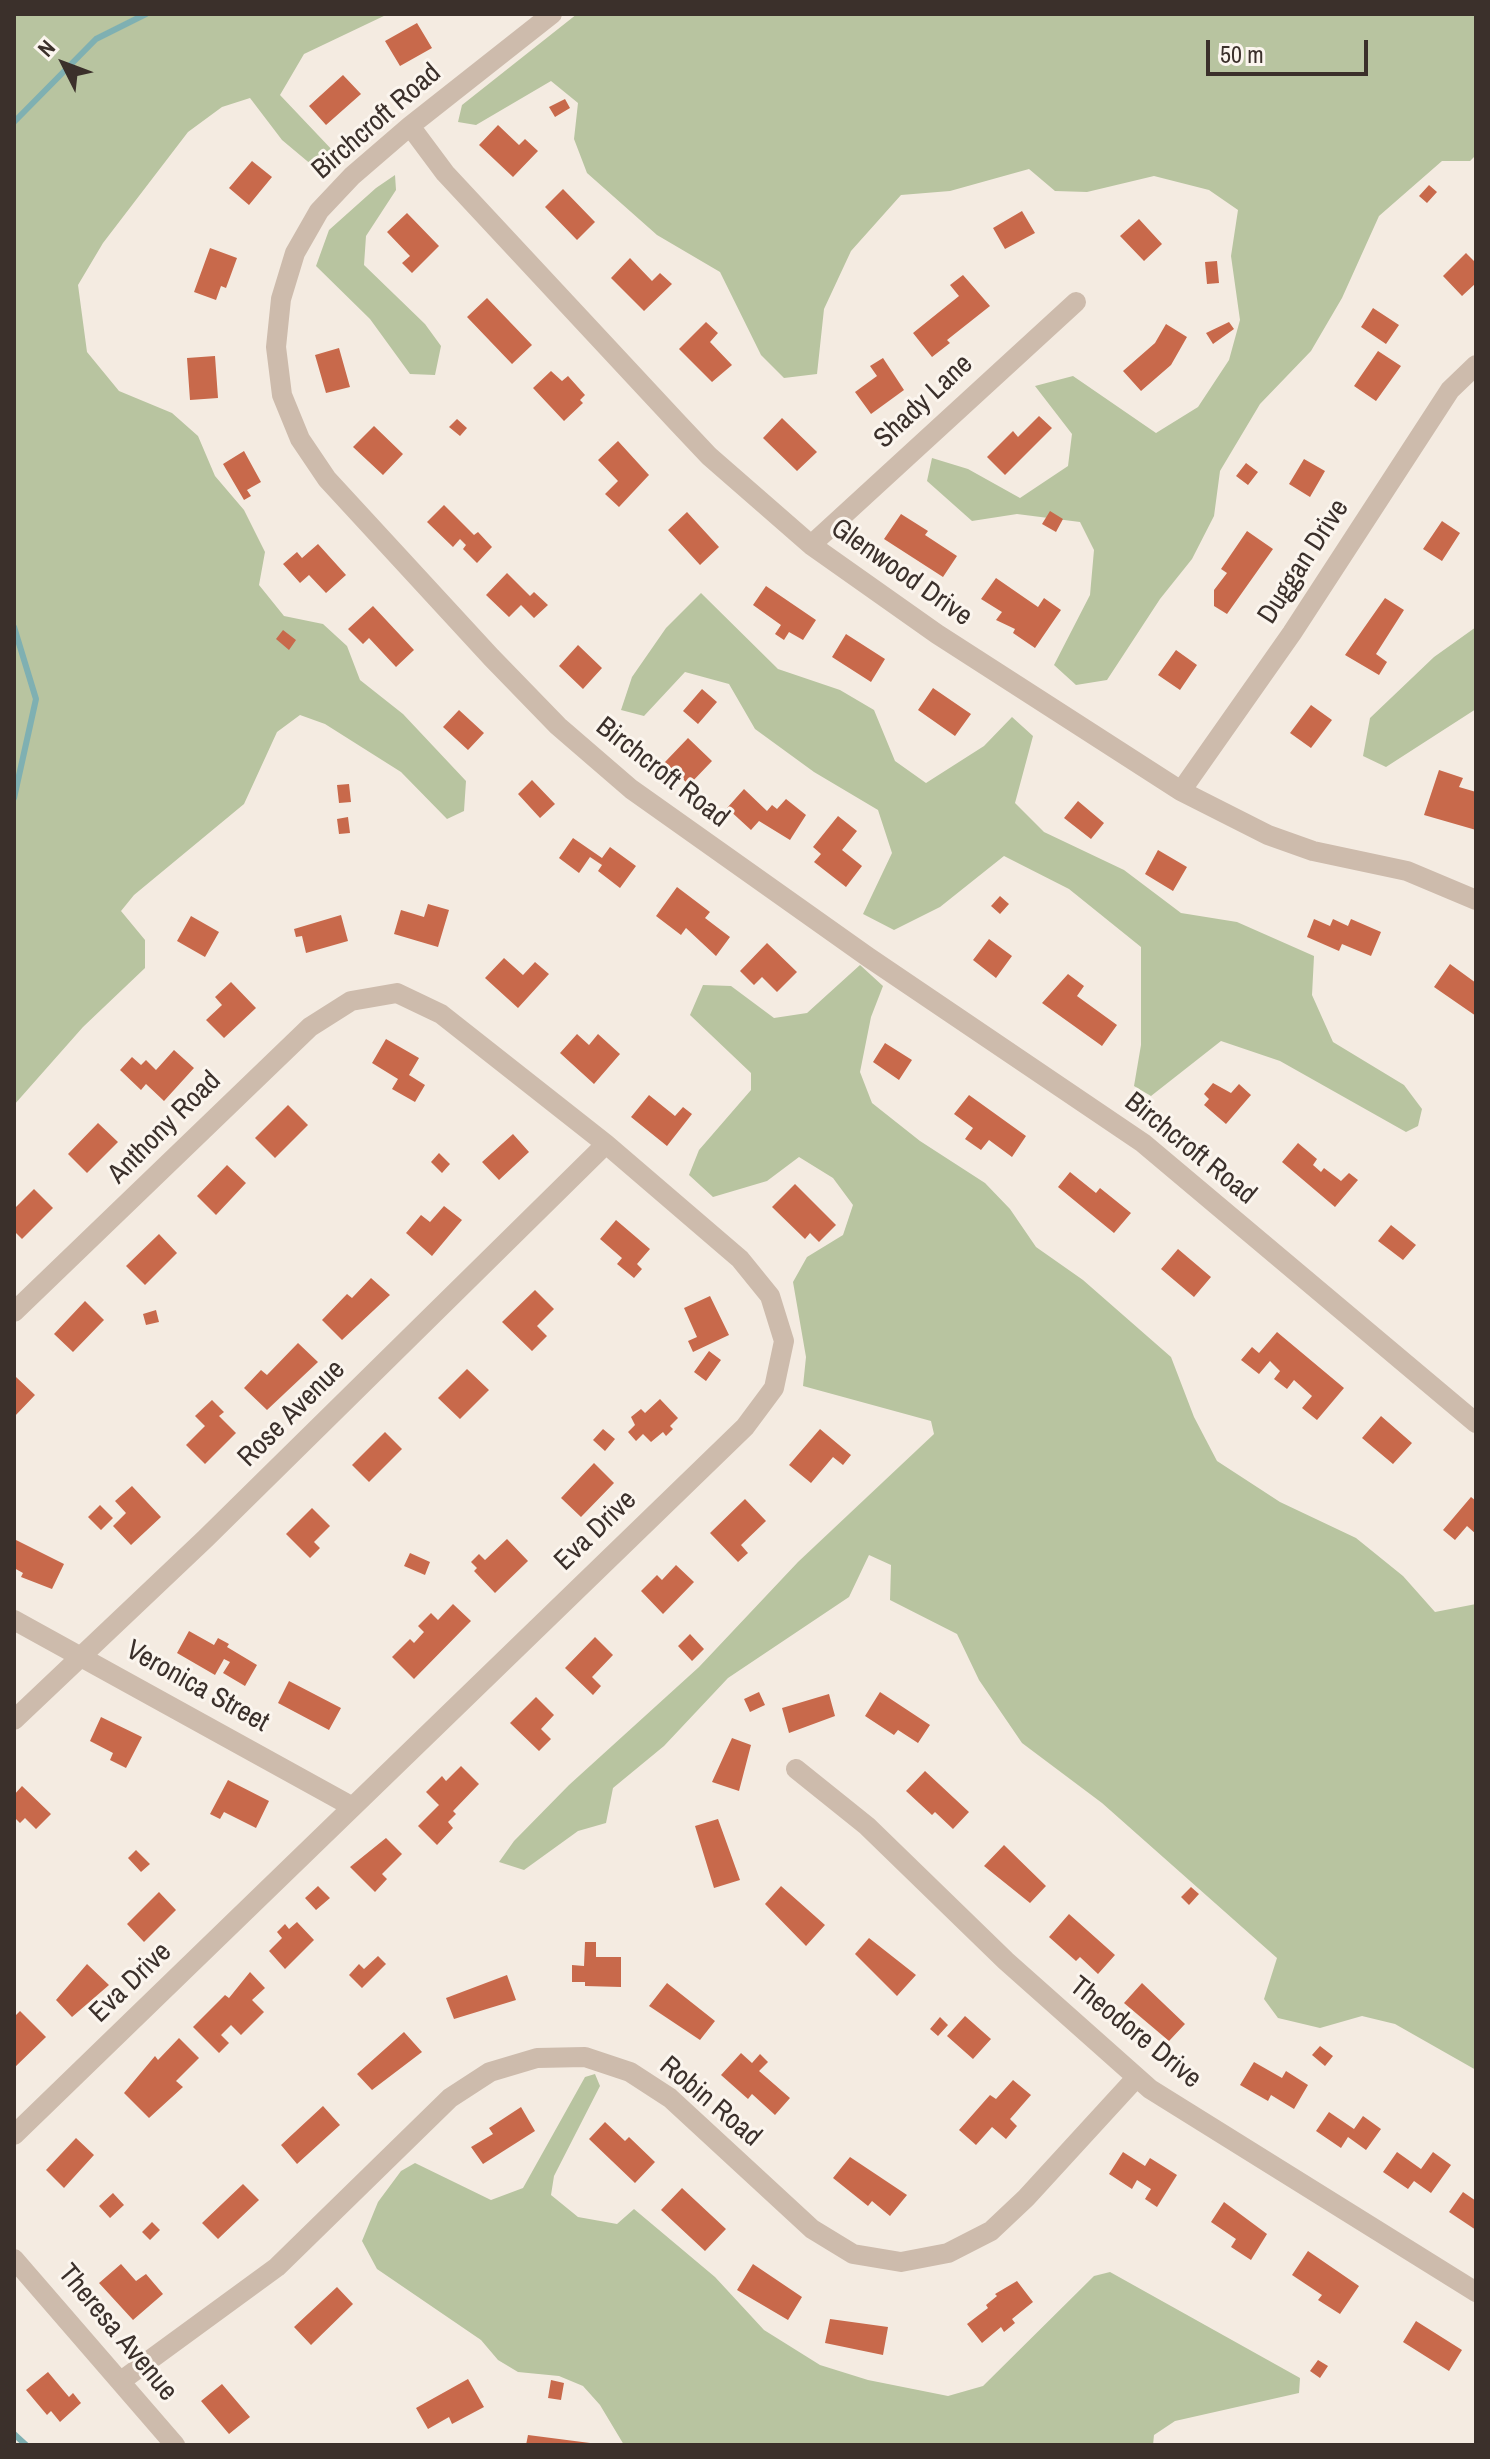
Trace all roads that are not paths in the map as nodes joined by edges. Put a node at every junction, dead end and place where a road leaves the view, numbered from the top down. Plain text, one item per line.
1 (552, 14) edge
2 (410, 126) junction
3 (1076, 302) dead end
4 (1476, 365) edge
5 (811, 545) junction
6 (1181, 791) junction
7 (1476, 900) edge
8 (365, 999) joint
9 (606, 1144) junction
10 (14, 1312) edge
11 (1476, 1423) edge
12 (14, 1620) edge
13 (81, 1655) junction
14 (14, 1720) edge
15 (796, 1769) dead end
16 (351, 1806) junction
17 (1136, 2078) junction
18 (14, 2135) edge
19 (14, 2259) edge
20 (1476, 2292) edge
21 (121, 2381) junction
22 (175, 2445) edge

1 - 2 street, Birchcroft Road
2 - 5 street, Glenwood Drive
2 - 11 street, Birchcroft Road
3 - 5 street, Shady Lane
4 - 6 street, Duggan Drive
5 - 6 street, Glenwood Drive
6 - 7 street, Glenwood Drive
8 - 9 street, Eva Drive
8 - 10 street, Anthony Road
9 - 13 street, Rose Avenue
9 - 16 street, Eva Drive
12 - 13 street, Veronica Street
13 - 14 street, Rose Avenue
13 - 16 street, Veronica Street
15 - 17 street, Theodore Drive
16 - 18 street, Eva Drive
17 - 20 street, Theodore Drive
17 - 21 street, Robin Road
19 - 21 street, Theresa Avenue
21 - 22 street, Theresa Avenue

